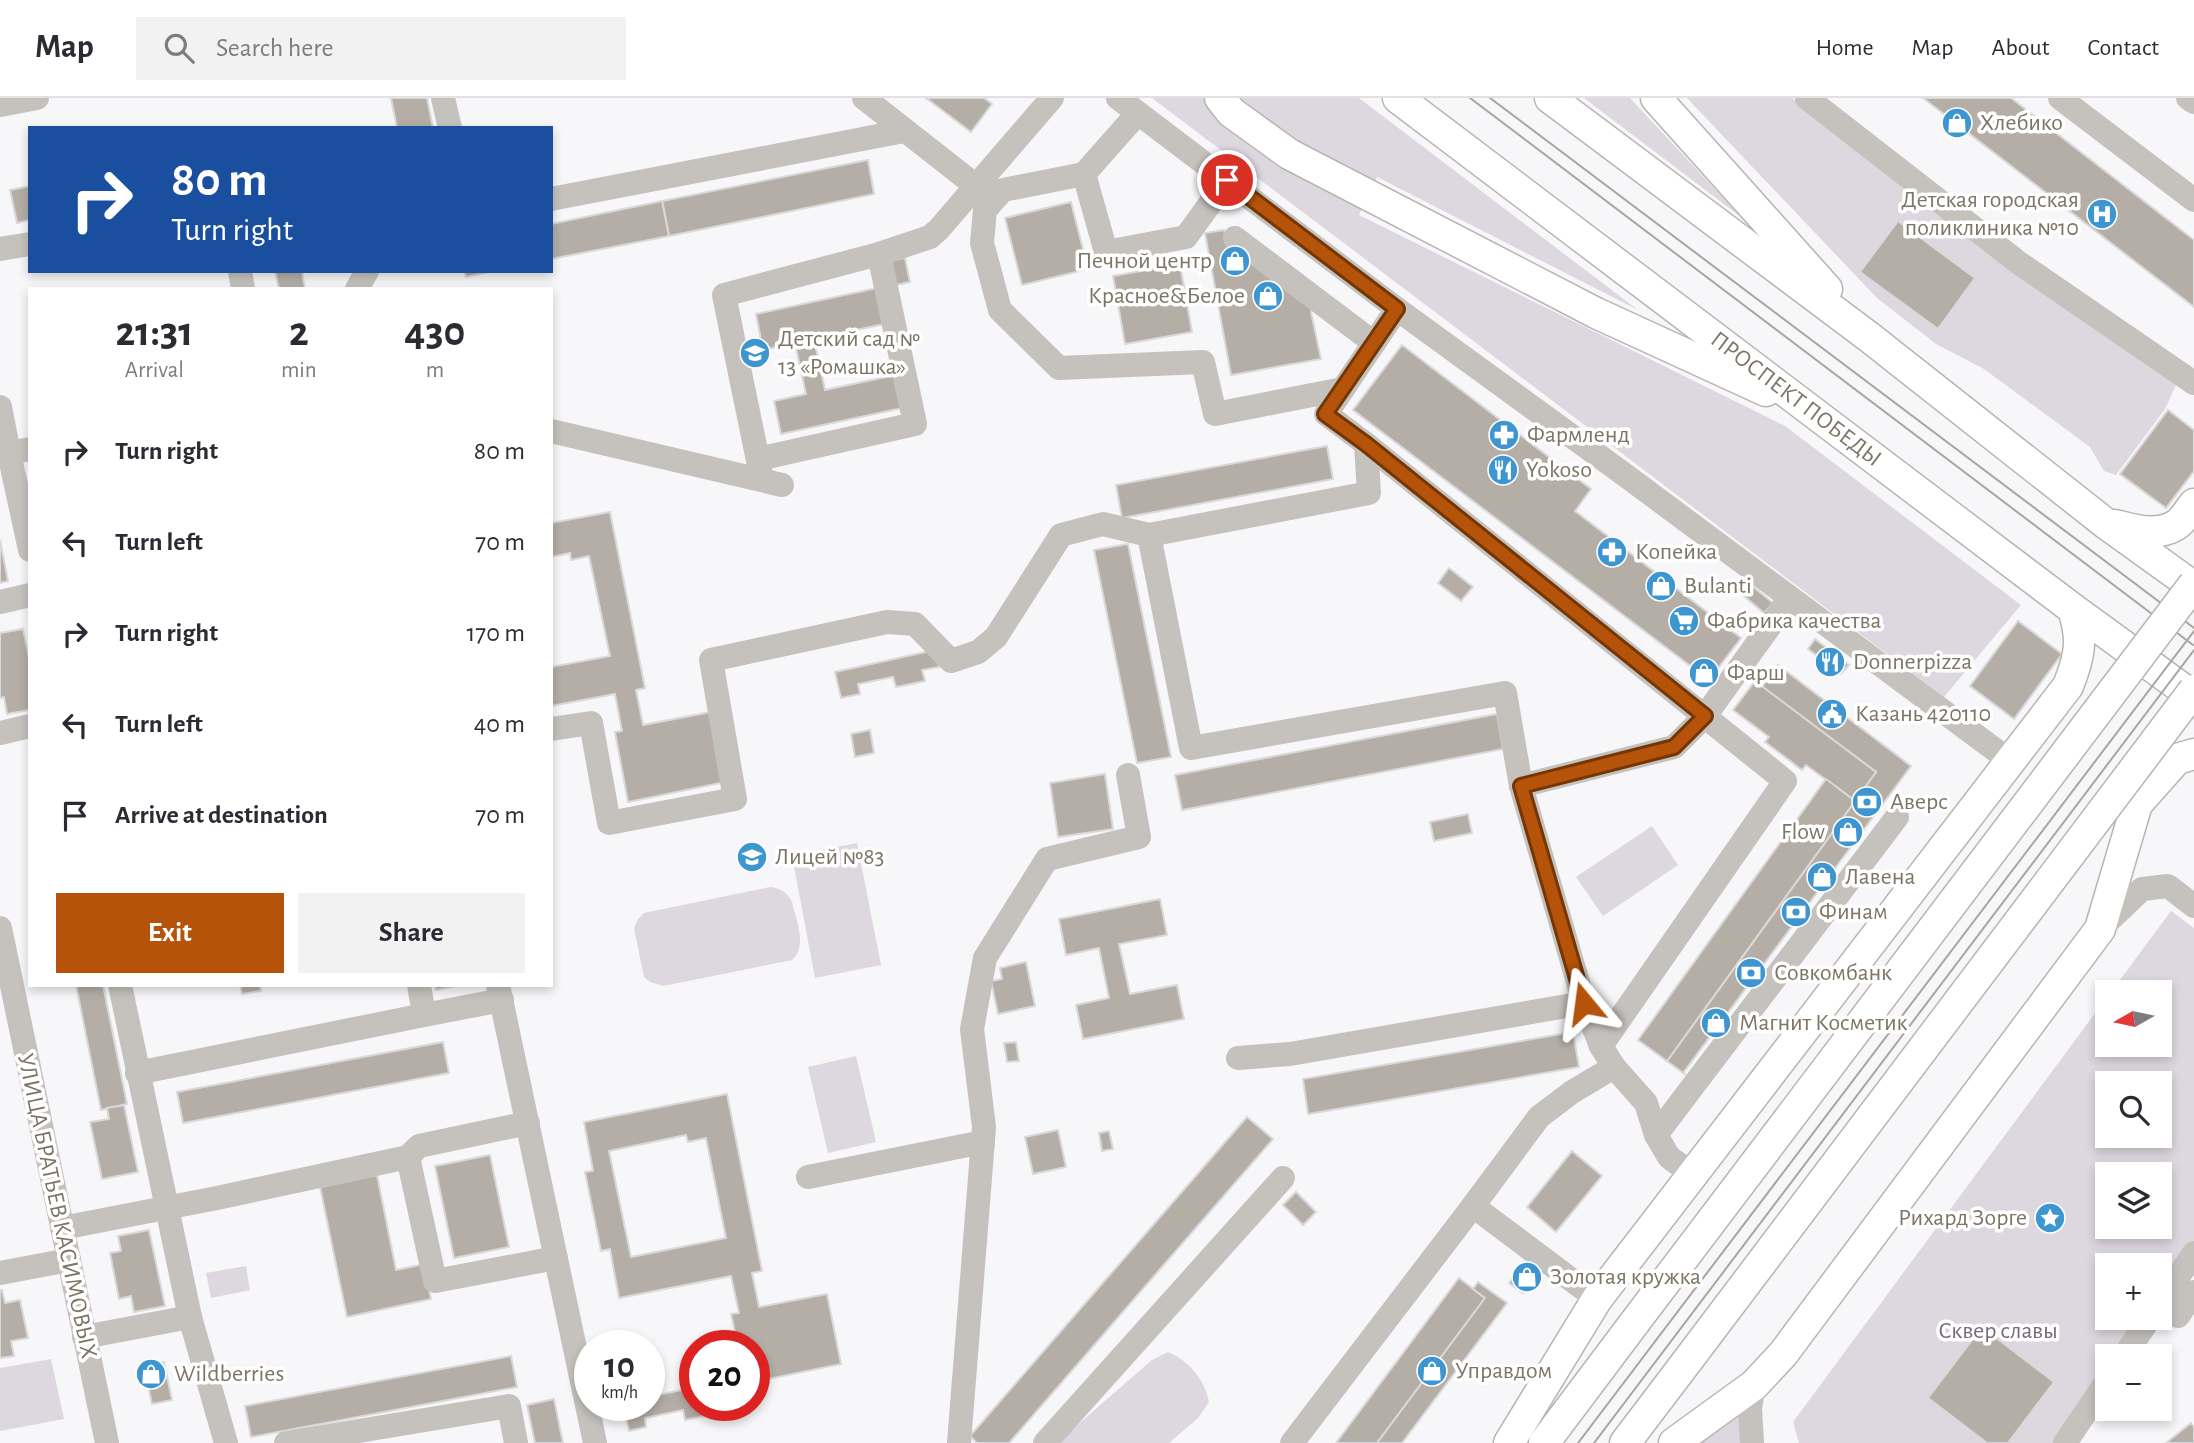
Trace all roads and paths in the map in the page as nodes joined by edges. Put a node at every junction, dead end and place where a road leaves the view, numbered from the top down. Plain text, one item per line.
1 (37, 98) edge
2 (443, 98) edge
3 (864, 98) edge
4 (1052, 98) edge
5 (1220, 98) edge
6 (1398, 98) edge
7 (1550, 98) edge
8 (1656, 98) edge
9 (1807, 98) edge
10 (2060, 98) edge
11 (2188, 98) edge
12 (2194, 102) edge
13 (0, 105) edge
14 (1128, 105) edge
15 (2086, 106) edge
16 (450, 126) edge
17 (904, 131) junction
18 (1084, 174) junction
19 (1227, 180) junction
20 (976, 186) junction
21 (553, 199) edge
22 (2194, 200) edge
23 (1236, 239) dead end
24 (28, 244) edge
25 (0, 249) edge
26 (879, 254) junction
27 (1397, 309) junction
28 (1869, 337) junction
29 (1374, 343) junction
30 (2194, 383) edge
31 (1343, 388) junction
32 (0, 407) edge
33 (1819, 415) junction
34 (553, 431) edge
35 (1366, 444) junction
36 (20, 451) edge
37 (767, 475) junction
38 (2194, 504) edge
39 (2105, 523) junction
40 (28, 530) edge
41 (1149, 536) junction
42 (2194, 586) edge
43 (28, 596) edge
44 (1790, 598) junction
45 (0, 602) edge
46 (2073, 609) junction
47 (2194, 690) edge
48 (2194, 698) edge
49 (1705, 716) junction
50 (28, 726) edge
51 (553, 729) edge
52 (0, 733) edge
53 (2194, 754) edge
54 (2010, 761) junction
55 (1128, 775) dead end
56 (1521, 786) junction
57 (1897, 817) dead end
58 (2194, 906) edge
59 (0, 928) edge
60 (2100, 929) junction
61 (120, 987) edge
62 (419, 987) edge
63 (500, 993) edge
64 (1584, 1003) junction
65 (424, 1015) junction
66 (1601, 1045) junction
67 (1238, 1058) dead end
68 (1614, 1067) junction
69 (137, 1073) junction
70 (528, 1123) junction
71 (1656, 1135) junction
72 (983, 1142) junction
73 (408, 1157) junction
74 (1692, 1174) junction
75 (807, 1177) dead end
76 (1283, 1178) dead end
77 (1473, 1206) junction
78 (166, 1207) junction
79 (62, 1228) junction
80 (2194, 1253) edge
81 (556, 1258) junction
82 (69, 1260) junction
83 (0, 1273) edge
84 (2194, 1292) edge
85 (1597, 1300) junction
86 (2173, 1314) edge
87 (190, 1317) junction
88 (84, 1337) junction
89 (1754, 1385) junction
90 (2095, 1399) edge
91 (107, 1443) edge
92 (226, 1443) edge
93 (286, 1443) edge
94 (516, 1443) edge
95 (594, 1443) edge
96 (958, 1443) edge
97 (1045, 1443) edge
98 (1292, 1443) edge
99 (1509, 1443) edge
100 (1544, 1443) edge
101 (1625, 1443) edge
102 (1674, 1443) edge
103 (1752, 1443) edge
104 (2065, 1443) edge

1 - 13 street
2 - 16 street
3 - 17 street
4 - 20 street
5 - 33 main road
6 - 33 main road, ПРОСПЕКТ ПОБЕДЫ
7 - 28 main road
8 - 28 main road
9 - 30 street
10 - 15 street
11 - 12 street
14 - 18 street
14 - 19 street
15 - 22 street
17 - 20 street
17 - 21 street
18 - 19 street
18 - 31 street
19 - 27 street
20 - 26 street
23 - 29 street
24 - 25 street
26 - 37 street
26 - 37 street
27 - 29 street
27 - 44 street
28 - 39 main road
29 - 31 street
31 - 35 street
32 - 36 street
33 - 46 main road, ПРОСПЕКТ ПОБЕДЫ
34 - 37 street
35 - 41 street
35 - 49 street
36 - 40 street
38 - 39 main road
39 - 42 main road
41 - 51 street
41 - 56 street
42 - 100 main road, bridge
43 - 45 street
44 - 49 street
44 - 54 street
46 - 48 main road, ПРОСПЕКТ ПОБЕДЫ
46 - 54 main road
47 - 101 main road, bridge
49 - 56 street
49 - 66 street
50 - 52 street
53 - 60 main road
54 - 74 main road
55 - 72 street
56 - 64 street
57 - 71 street
58 - 60 street
59 - 79 street, УЛИЦА БРАТЬЕВ КАСИМОВЫХ
60 - 89 main road
61 - 69 street
62 - 65 street
63 - 65 street
63 - 70 street
64 - 66 street
64 - 67 street
65 - 69 street
66 - 68 street
68 - 71 street
68 - 77 street
69 - 78 street
70 - 73 street
70 - 81 street
71 - 74 street
72 - 75 street
72 - 96 street
73 - 78 street
73 - 81 street
74 - 85 main road
76 - 97 street
77 - 85 street
77 - 98 street
78 - 79 street
78 - 87 street
79 - 82 street, УЛИЦА БРАТЬЕВ КАСИМОВЫХ
80 - 86 street
81 - 95 street
82 - 83 street
82 - 88 street, УЛИЦА БРАТЬЕВ КАСИМОВЫХ
84 - 86 street
85 - 99 main road
87 - 88 street
87 - 92 street
88 - 91 street, УЛИЦА БРАТЬЕВ КАСИМОВЫХ
89 - 102 main road
89 - 103 street
90 - 104 street
93 - 94 street

